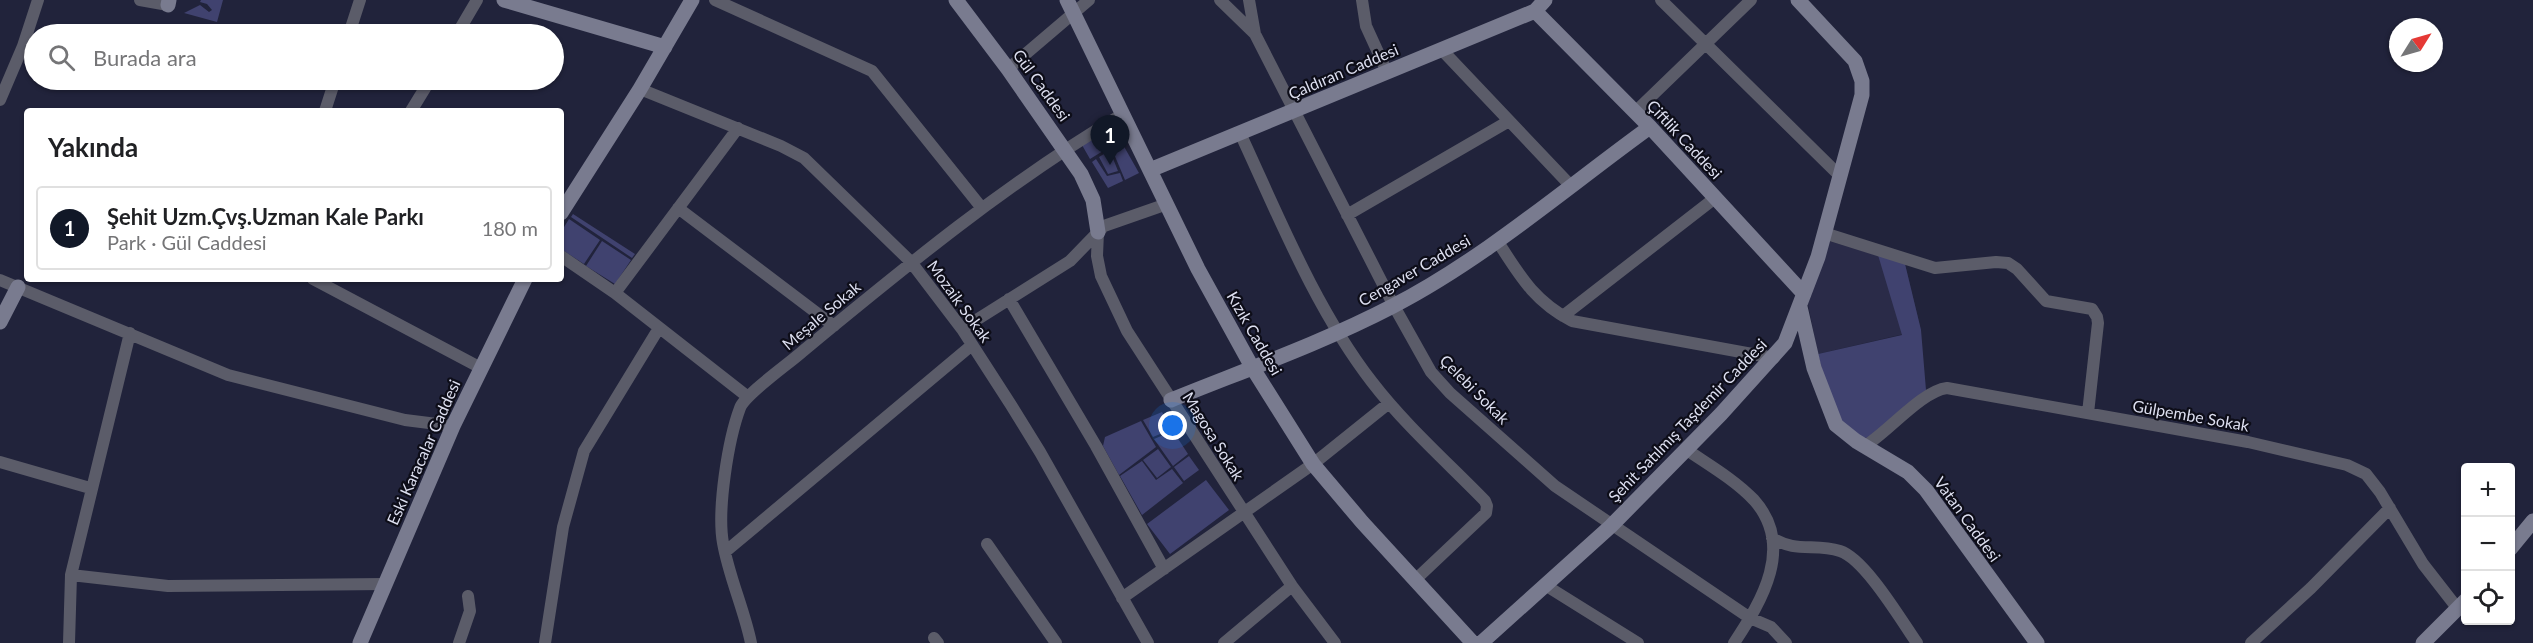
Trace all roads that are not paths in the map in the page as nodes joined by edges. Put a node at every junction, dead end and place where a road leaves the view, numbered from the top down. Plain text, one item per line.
1 (38, 0) edge
2 (140, 0) edge
3 (360, 0) edge
4 (477, 0) edge
5 (692, 0) edge
6 (715, 0) edge
7 (956, 0) edge
8 (1089, 0) edge
9 (1220, 0) edge
10 (1249, 0) edge
11 (1362, 0) edge
12 (1661, 0) edge
13 (1751, 0) edge
14 (1798, 0) edge
15 (510, 1) edge
16 (169, 3) edge
17 (1540, 5) edge
18 (1071, 6) edge
19 (28, 24) edge
20 (352, 24) edge
21 (463, 24) edge
22 (24, 34) edge
23 (1255, 34) junction
24 (1707, 45) junction
25 (665, 47) junction
26 (1442, 50) junction
27 (1008, 69) junction
28 (1388, 72) junction
29 (4, 82) edge
30 (640, 89) junction
31 (332, 90) edge
32 (424, 90) edge
33 (0, 100) edge
34 (326, 108) edge
35 (413, 108) edge
36 (1293, 111) junction
37 (1635, 112) junction
38 (1123, 114) junction
39 (1509, 121) junction
40 (1650, 127) junction
41 (738, 128) junction
42 (1240, 133) junction
43 (1065, 148) junction
44 (1150, 170) junction
45 (1840, 176) junction
46 (1570, 185) junction
47 (1715, 198) junction
48 (1167, 204) junction
49 (981, 207) junction
50 (564, 208) edge
51 (678, 208) junction
52 (1347, 215) junction
53 (1098, 232) junction
54 (1824, 233) junction
55 (1498, 242) junction
56 (564, 258) edge
57 (911, 262) junction
58 (0, 280) edge
59 (319, 282) edge
60 (524, 282) edge
61 (18, 287) junction
62 (615, 294) junction
63 (1009, 299) junction
64 (1802, 300) junction
65 (1394, 306) junction
66 (1563, 316) junction
67 (0, 322) edge
68 (834, 326) junction
69 (659, 328) junction
70 (962, 329) junction
71 (1338, 332) junction
72 (130, 333) junction
73 (972, 345) junction
74 (1774, 358) junction
75 (1252, 367) junction
76 (481, 368) junction
77 (748, 397) junction
78 (1172, 400) junction
79 (1389, 403) junction
80 (2088, 413) junction
81 (453, 426) junction
82 (1865, 446) junction
83 (1687, 450) junction
84 (0, 462) edge
85 (1313, 464) junction
86 (90, 488) junction
87 (2390, 508) junction
88 (1243, 513) junction
89 (2533, 520) edge
90 (1611, 526) junction
91 (1772, 538) junction
92 (987, 544) dead end
93 (2515, 544) edge
94 (725, 552) junction
95 (1164, 569) junction
96 (71, 575) junction
97 (1415, 580) junction
98 (386, 584) junction
99 (1545, 585) junction
100 (1292, 586) junction
101 (468, 596) dead end
102 (1122, 598) junction
103 (2461, 603) edge
104 (2461, 605) edge
105 (1750, 618) junction
106 (69, 643) edge
107 (360, 643) edge
108 (459, 643) edge
109 (545, 643) edge
110 (751, 643) edge
111 (1056, 643) edge
112 (1148, 643) edge
113 (1224, 643) edge
114 (1335, 643) edge
115 (1473, 643) edge
116 (1481, 643) edge
117 (1638, 643) edge
118 (1734, 643) edge
119 (1786, 643) edge
120 (1917, 643) edge
121 (2037, 643) edge
122 (2251, 643) edge
123 (2423, 643) edge

1 - 19 street
2 - 16 street
3 - 20 street
4 - 21 street
5 - 25 street
6 - 49 street
7 - 27 street, Gül Caddesi
8 - 18 street
9 - 23 street
10 - 23 street
11 - 28 street
12 - 24 street
13 - 24 street
14 - 45 street, Şehit Satılmış Taşdemir Caddesi
15 - 25 street
17 - 26 street, Çaldıran Caddesi
17 - 37 street, Çiftlik Caddesi
18 - 27 street
18 - 38 street, Kızık Caddesi
22 - 29 street
23 - 36 street, Çelebi Sokak
24 - 37 street
24 - 45 street
25 - 30 street
26 - 28 street, Çaldıran Caddesi
26 - 39 street
27 - 43 street, Gül Caddesi
28 - 36 street, Çaldıran Caddesi
29 - 33 street
30 - 41 street, Mozaik Sokak
30 - 50 street
31 - 34 street
32 - 35 street
36 - 42 street, Çaldıran Caddesi
36 - 52 street, Çelebi Sokak
37 - 40 street, Çiftlik Caddesi
38 - 43 street, Meşale Sokak
38 - 44 street, Kızık Caddesi
39 - 46 street
39 - 52 street
40 - 46 street, Cengaver Caddesi
40 - 47 street, Çiftlik Caddesi
41 - 51 street
41 - 57 street, Mozaik Sokak
42 - 44 street, Çaldıran Caddesi
42 - 71 street
43 - 49 street, Meşale Sokak
43 - 53 street, Gül Caddesi
44 - 48 street, Kızık Caddesi
45 - 54 street, Şehit Satılmış Taşdemir Caddesi
46 - 55 street, Cengaver Caddesi
47 - 64 street, Çiftlik Caddesi
47 - 66 street
48 - 53 street
48 - 75 street, Kızık Caddesi
49 - 57 street, Meşale Sokak
51 - 62 street
51 - 68 street
52 - 65 street, Çelebi Sokak
53 - 63 street
53 - 78 street, Magosa Sokak
54 - 64 street, Şehit Satılmış Taşdemir Caddesi
54 - 80 street
55 - 65 street, Cengaver Caddesi
55 - 66 street
56 - 62 street
57 - 68 street, Meşale Sokak
57 - 70 street, Mozaik Sokak
58 - 61 street
59 - 76 street
60 - 76 street, Eski Karacalar Caddesi
61 - 67 street
61 - 72 street
62 - 69 street
63 - 70 street
63 - 95 street
64 - 74 street, Şehit Satılmış Taşdemir Caddesi
64 - 82 street, Vatan Caddesi
65 - 71 street, Cengaver Caddesi
65 - 90 street, Çelebi Sokak
66 - 74 street
68 - 77 street, Meşale Sokak
69 - 77 street
69 - 109 street
70 - 73 street, Mozaik Sokak
71 - 75 street, Cengaver Caddesi
71 - 79 street
72 - 81 street
72 - 86 street
73 - 94 street
73 - 102 street, Mozaik Sokak
74 - 83 street, Şehit Satılmış Taşdemir Caddesi
75 - 78 street, Cengaver Caddesi
75 - 85 street, Kızık Caddesi
76 - 81 street, Eski Karacalar Caddesi
77 - 94 street, Meşale Sokak
78 - 88 street, Magosa Sokak
79 - 85 street
79 - 97 street
80 - 82 street, Gülpembe Sokak
80 - 87 street, Gülpembe Sokak
81 - 98 street, Eski Karacalar Caddesi
82 - 121 street, Vatan Caddesi
83 - 90 street, Şehit Satılmış Taşdemir Caddesi
83 - 91 street
84 - 86 street
85 - 88 street
85 - 97 street, Kızık Caddesi
86 - 96 street
87 - 103 street, Gülpembe Sokak
87 - 122 street
88 - 95 street
88 - 100 street, Magosa Sokak
89 - 93 street
90 - 99 street, Şehit Satılmış Taşdemir Caddesi
90 - 105 street, Çelebi Sokak
91 - 105 street
91 - 120 street
92 - 111 street
94 - 110 street, Meşale Sokak
95 - 102 street
96 - 98 street
96 - 106 street
97 - 115 street, Kızık Caddesi
98 - 107 street, Eski Karacalar Caddesi
99 - 116 street, Şehit Satılmış Taşdemir Caddesi
99 - 117 street
100 - 113 street
100 - 114 street, Magosa Sokak
101 - 108 street
102 - 112 street, Mozaik Sokak
104 - 123 street
105 - 118 street
105 - 119 street, Çelebi Sokak

